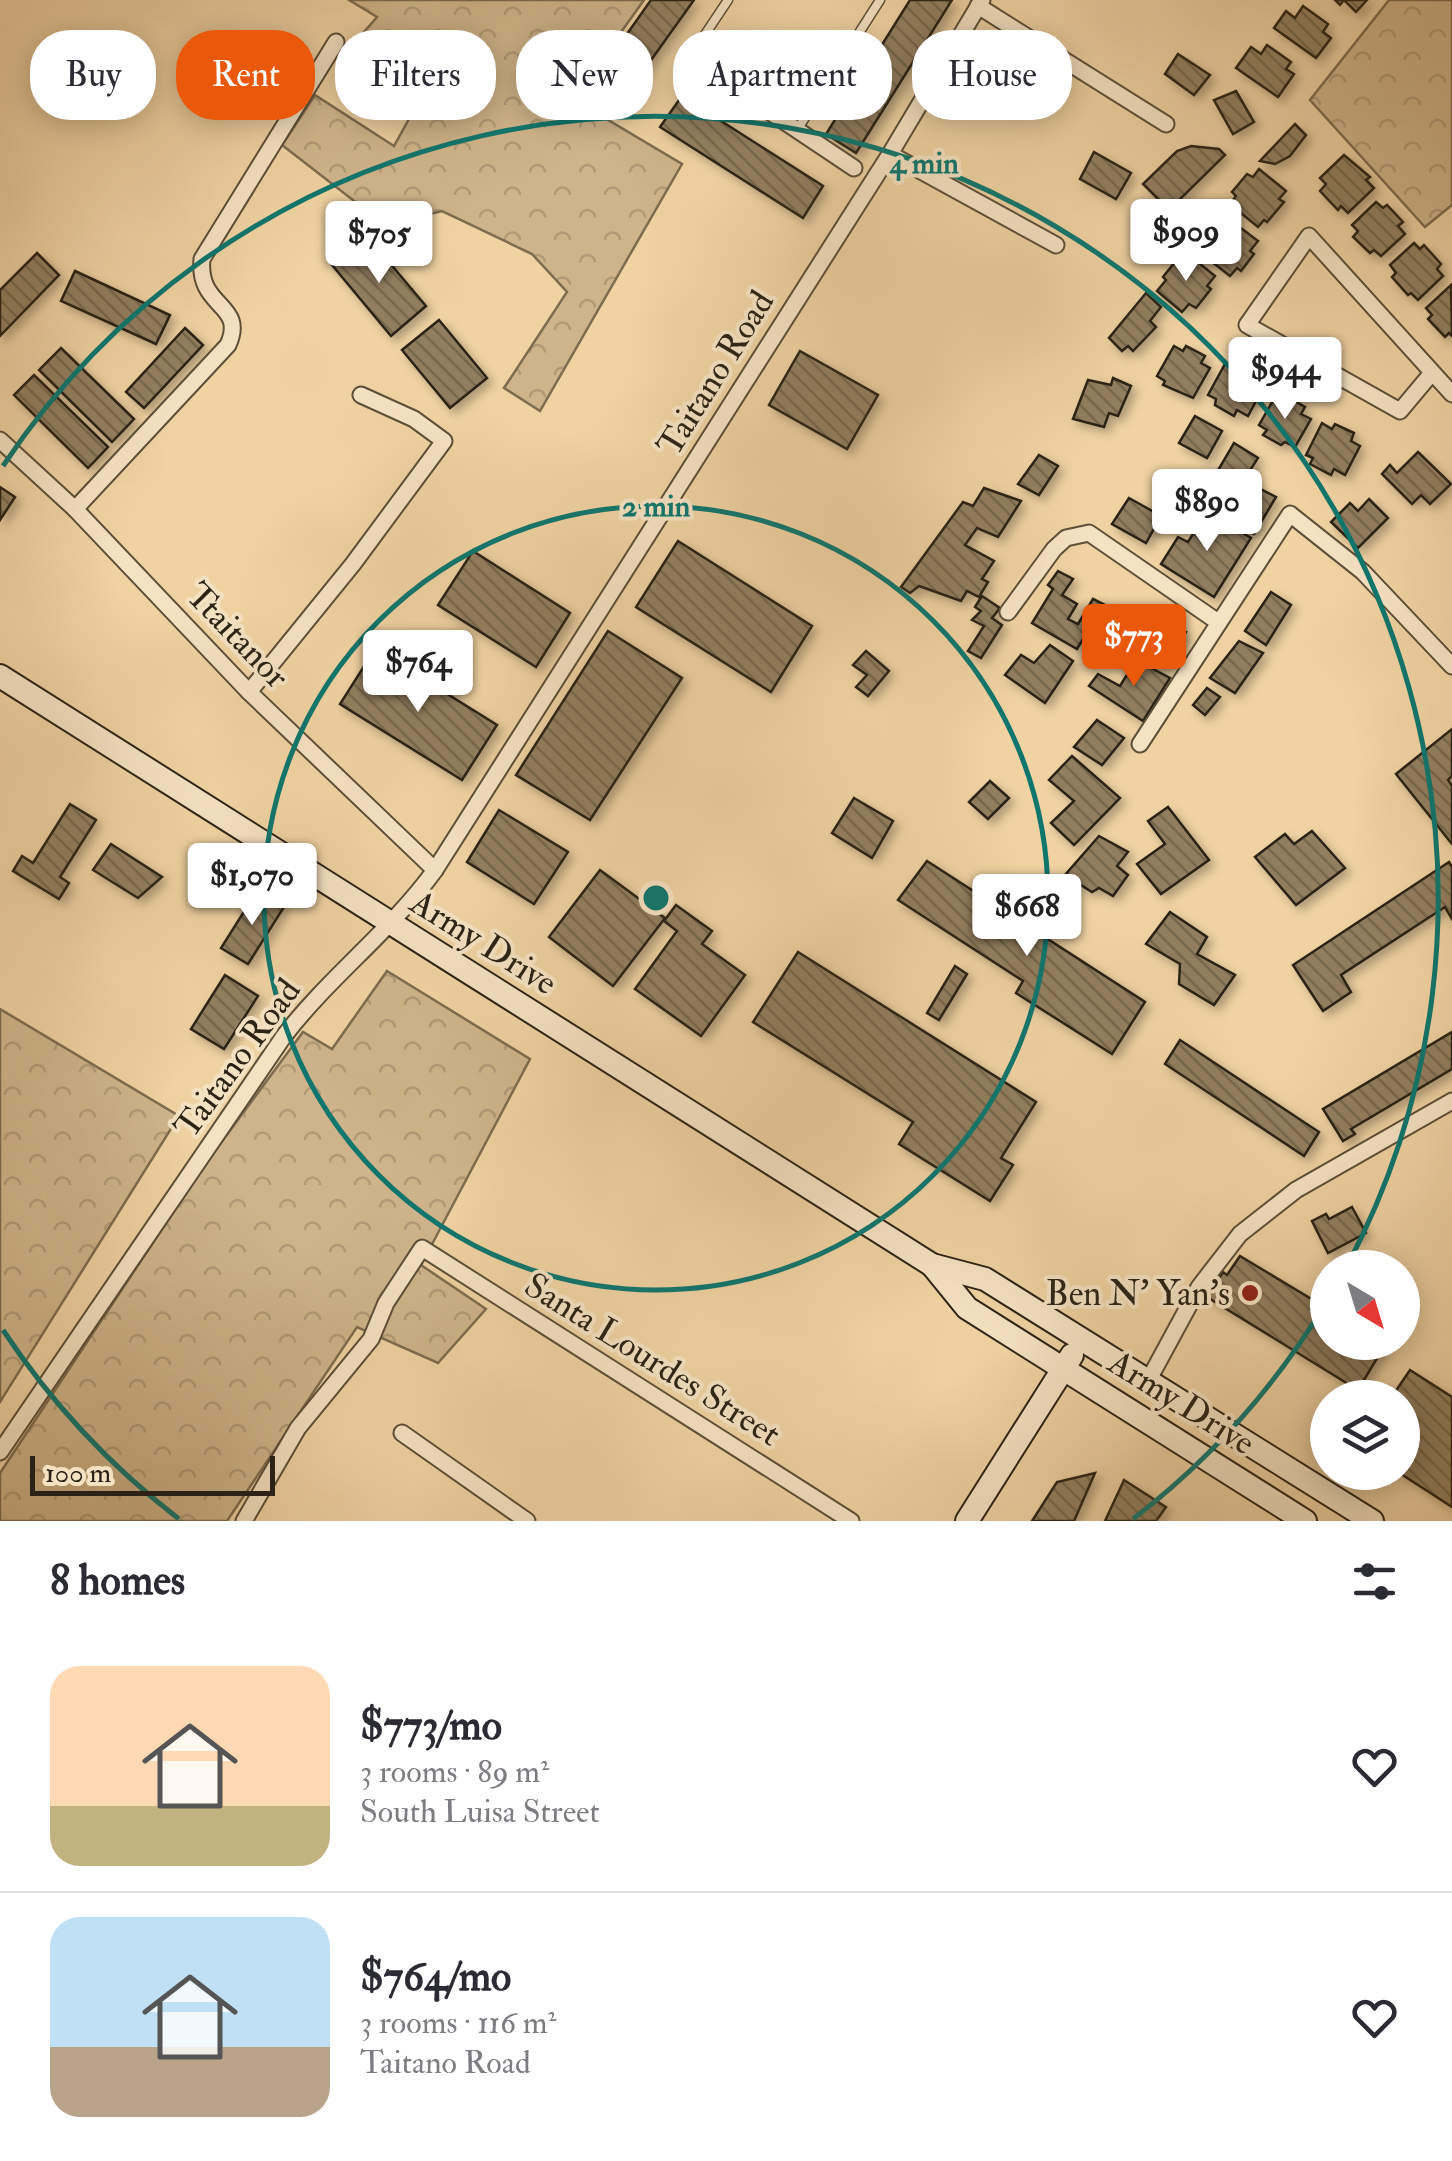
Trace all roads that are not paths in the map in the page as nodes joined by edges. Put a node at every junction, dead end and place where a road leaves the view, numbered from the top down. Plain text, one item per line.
1 (728, 0) edge
2 (880, 0) edge
3 (980, 3) edge
4 (708, 30) edge
5 (335, 44) edge
6 (782, 120) edge
7 (1166, 124) dead end
8 (797, 130) junction
9 (890, 154) junction
10 (854, 168) dead end
11 (1056, 245) dead end
12 (1426, 369) junction
13 (1452, 394) edge
14 (361, 395) dead end
15 (0, 440) edge
16 (75, 509) junction
17 (1008, 612) dead end
18 (1218, 622) junction
19 (1452, 666) edge
20 (0, 676) edge
21 (250, 692) junction
22 (1140, 744) dead end
23 (435, 870) junction
24 (390, 925) junction
25 (1452, 1101) edge
26 (932, 1264) junction
27 (1081, 1339) junction
28 (1063, 1368) junction
29 (1148, 1381) junction
30 (402, 1434) dead end
31 (0, 1452) edge
32 (244, 1521) edge
33 (527, 1521) edge
34 (852, 1521) edge
35 (967, 1521) edge
36 (1305, 1521) edge
37 (1372, 1521) edge

1 - 4 lane
2 - 8 lane
3 - 7 street
3 - 9 street, Taitano Road
5 - 16 street
6 - 8 street
8 - 10 street
9 - 11 street
9 - 23 street, Taitano Road
12 - 12 street
12 - 13 street
14 - 21 street
15 - 16 street, Ttaitanor
16 - 21 street, Ttaitanor
17 - 18 street
18 - 19 street
18 - 22 street
20 - 24 main road, Army Drive
21 - 23 street, Ttaitanor
23 - 24 street, Taitano Road
24 - 26 main road, Army Drive
24 - 31 street, Taitano Road
25 - 29 street
26 - 27 main road, Army Drive
26 - 28 main road, Army Drive
27 - 28 main road
27 - 29 main road, Army Drive
28 - 35 main road
28 - 36 main road, Army Drive
29 - 37 main road, Army Drive
30 - 33 street
32 - 34 street, Santa Lourdes Street

